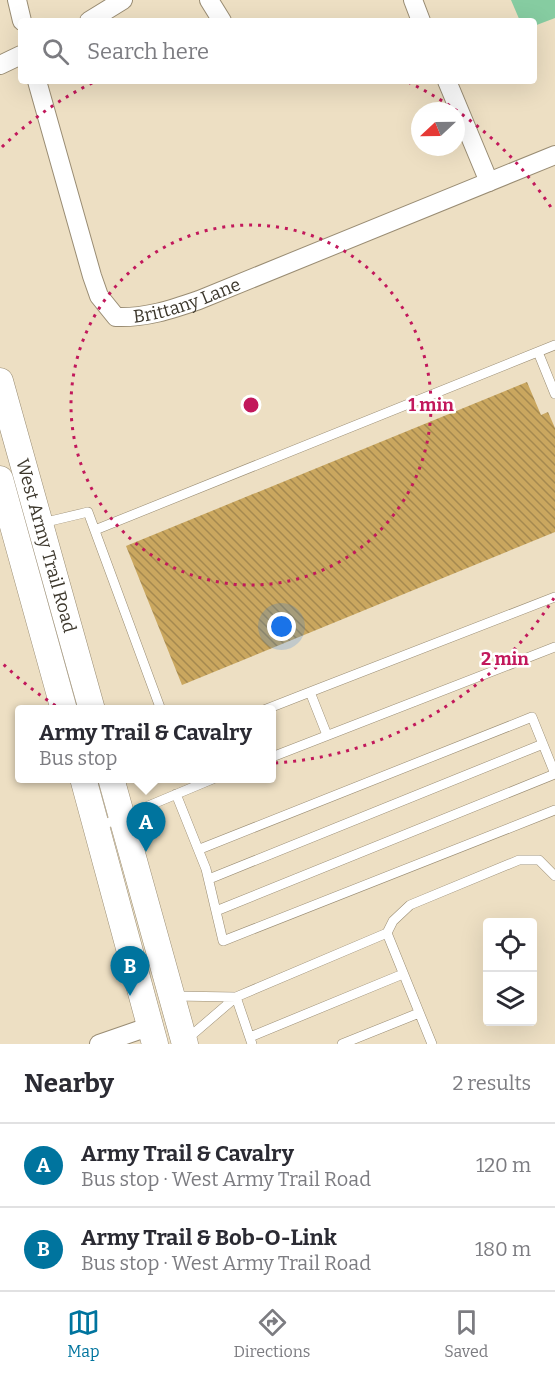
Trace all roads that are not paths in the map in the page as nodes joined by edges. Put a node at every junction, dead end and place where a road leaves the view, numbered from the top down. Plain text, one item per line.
1 (17, 0) edge
2 (123, 0) edge
3 (209, 0) edge
4 (413, 0) edge
5 (21, 18) edge
6 (94, 18) edge
7 (220, 18) edge
8 (421, 18) edge
9 (18, 57) edge
10 (0, 65) edge
11 (38, 84) edge
12 (448, 84) edge
13 (555, 155) edge
14 (489, 182) junction
15 (555, 345) edge
16 (538, 352) junction
17 (0, 381) edge
18 (555, 394) edge
19 (0, 479) edge
20 (39, 523) junction
21 (95, 530) junction
22 (7, 532) edge
23 (555, 597) edge
24 (555, 647) edge
25 (310, 692) junction
26 (62, 705) edge
27 (91, 705) edge
28 (159, 705) edge
29 (276, 705) edge
30 (327, 735) junction
31 (543, 744) junction
32 (276, 754) edge
33 (555, 774) edge
34 (84, 783) edge
35 (112, 783) edge
36 (188, 783) edge
37 (202, 783) edge
38 (190, 788) junction
39 (176, 794) junction
40 (555, 810) edge
41 (122, 816) junction
42 (97, 827) junction
43 (200, 849) junction
44 (555, 876) edge
45 (209, 879) junction
46 (216, 911) junction
47 (387, 933) junction
48 (403, 974) junction
49 (172, 996) junction
50 (236, 997) junction
51 (419, 1013) junction
52 (153, 1035) edge
53 (251, 1041) edge
54 (185, 1043) edge
55 (99, 1044) edge
56 (342, 1044) edge
57 (432, 1044) edge

1 - 5 street
2 - 6 street
3 - 7 street
4 - 8 street
9 - 10 street
11 - 14 street, Brittany Lane
12 - 14 street
13 - 14 street
15 - 16 lane
16 - 18 lane
16 - 21 lane
17 - 20 main road, West Army Trail Road
19 - 22 main road, West Army Trail Road
20 - 21 lane
20 - 22 street
20 - 27 main road, West Army Trail Road
21 - 28 lane
22 - 26 main road, West Army Trail Road
23 - 25 lane
24 - 30 lane
25 - 29 lane
25 - 30 lane
30 - 32 lane
31 - 33 lane
31 - 43 lane
31 - 45 lane
33 - 46 lane
34 - 42 main road
35 - 41 main road
36 - 38 lane
37 - 38 lane
38 - 39 lane
39 - 41 lane
39 - 43 lane
40 - 46 lane
41 - 42 lane
41 - 49 main road
42 - 52 main road
43 - 45 lane
44 - 47 lane
45 - 46 lane
47 - 48 lane
47 - 50 lane
48 - 51 lane
48 - 53 lane
49 - 50 lane
49 - 54 main road
50 - 53 lane
50 - 54 lane
51 - 56 lane
51 - 57 lane
52 - 55 street

